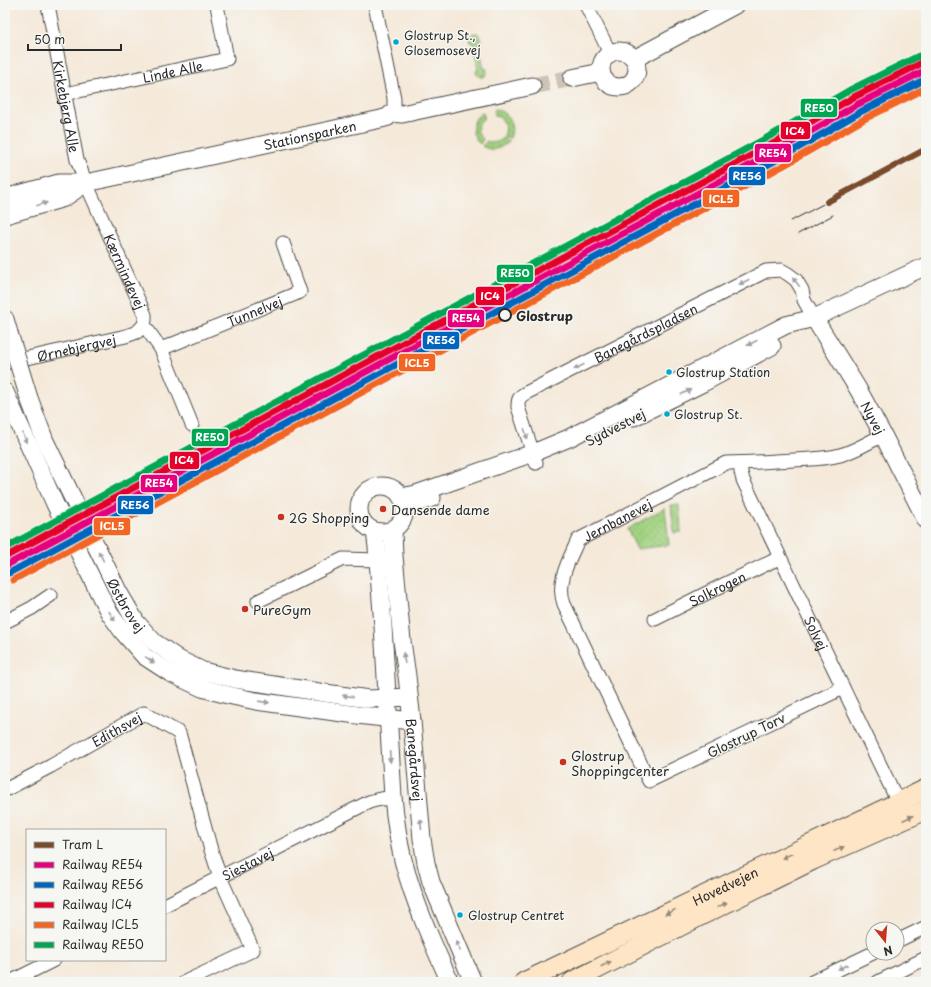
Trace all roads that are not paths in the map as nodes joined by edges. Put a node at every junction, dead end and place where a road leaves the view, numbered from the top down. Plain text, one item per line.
1 (48, 5) edge
2 (217, 5) edge
3 (375, 5) edge
4 (586, 5) edge
5 (735, 5) edge
6 (610, 53) junction
7 (634, 59) junction
8 (601, 72) junction
9 (572, 78) tunnel mouth
10 (532, 86) tunnel mouth
11 (65, 94) junction
12 (392, 113) junction
13 (86, 183) junction
14 (5, 198) edge
15 (5, 215) edge
16 (282, 243) dead end
17 (926, 266) edge
18 (814, 318) junction
19 (144, 325) junction
20 (7, 326) edge
21 (161, 349) junction
22 (5, 363) edge
23 (7, 397) edge
24 (192, 425) dead end
25 (883, 435) junction
26 (535, 458) junction
27 (740, 463) junction
28 (403, 504) junction
29 (924, 511) edge
30 (393, 530) junction
31 (375, 531) junction
32 (779, 558) junction
33 (378, 560) junction
34 (51, 595) dead end
35 (258, 601) dead end
36 (655, 619) dead end
37 (5, 622) edge
38 (843, 688) junction
39 (409, 697) junction
40 (387, 698) junction
41 (388, 718) junction
42 (412, 721) junction
43 (649, 781) joint
44 (926, 789) edge
45 (5, 790) edge
46 (393, 797) junction
47 (898, 802) junction
48 (926, 810) edge
49 (220, 877) junction
50 (166, 904) edge
51 (926, 927) edge
52 (905, 937) edge
53 (865, 957) edge
54 (926, 958) edge
55 (52, 961) edge
56 (10, 982) edge
57 (185, 982) edge
58 (450, 982) edge
59 (473, 982) edge
60 (524, 982) edge
61 (572, 982) edge
62 (812, 982) edge
63 (878, 982) edge

1 - 11 street, Kirkebjerg Alle
2 - 11 street, Linde Alle
3 - 12 street
4 - 6 street
5 - 7 street
6 - 7 street
6 - 8 street
7 - 8 street
8 - 9 street
10 - 12 street, Stationsparken
11 - 13 street, Kirkebjerg Alle
12 - 13 street, Stationsparken
13 - 14 street, Stationsparken
15 -> 13 street, Stationsparken
13 - 19 street, Kærmindevej
16 - 21 street, Tunnelvej
17 - 18 street, Sydvestvej
18 - 25 street, Nyvej
18 - 26 street, Sydvestvej
18 -> 26 street, Banegårdspladsen
19 - 21 street, Kærmindevej
19 - 22 street, Ørnebjergvej
40 -> 20 street, Østbrovej, bridge
21 - 24 street, Kærmindevej
23 -> 41 street, Østbrovej
25 - 27 street, Jernbanevej
25 - 29 street, Nyvej
26 - 28 street, Sydvestvej
27 - 32 street, Solvej
27 - 43 street, Jernbanevej
28 - 30 street
28 - 31 street
30 - 31 street
39 -> 30 street, Banegårdsvej
31 - 33 street, Banegårdsvej
32 - 36 street, Solkrogen
32 - 38 street, Solvej
33 - 35 street
33 - 40 street, Banegårdsvej
34 - 37 street
38 - 43 street, Glostrup Torv
38 - 47 street, Solvej
39 - 40 street, Østbrovej
39 - 42 street, Banegårdsvej
40 - 41 street, Banegårdsvej
41 - 42 street, Østbrovej
41 -> 46 street, Banegårdsvej
59 -> 42 street, Banegårdsvej
44 - 47 main road, Hovedvejen
45 - 49 street, Edithsvej
46 - 49 street, Siestavej
46 - 58 street, Banegårdsvej
47 -> 60 main road, Hovedvejen
61 -> 48 main road, Hovedvejen
49 - 50 street
49 - 57 street, Siestavej
51 - 52 street
53 -> 62 street
54 - 63 street
55 - 56 street

